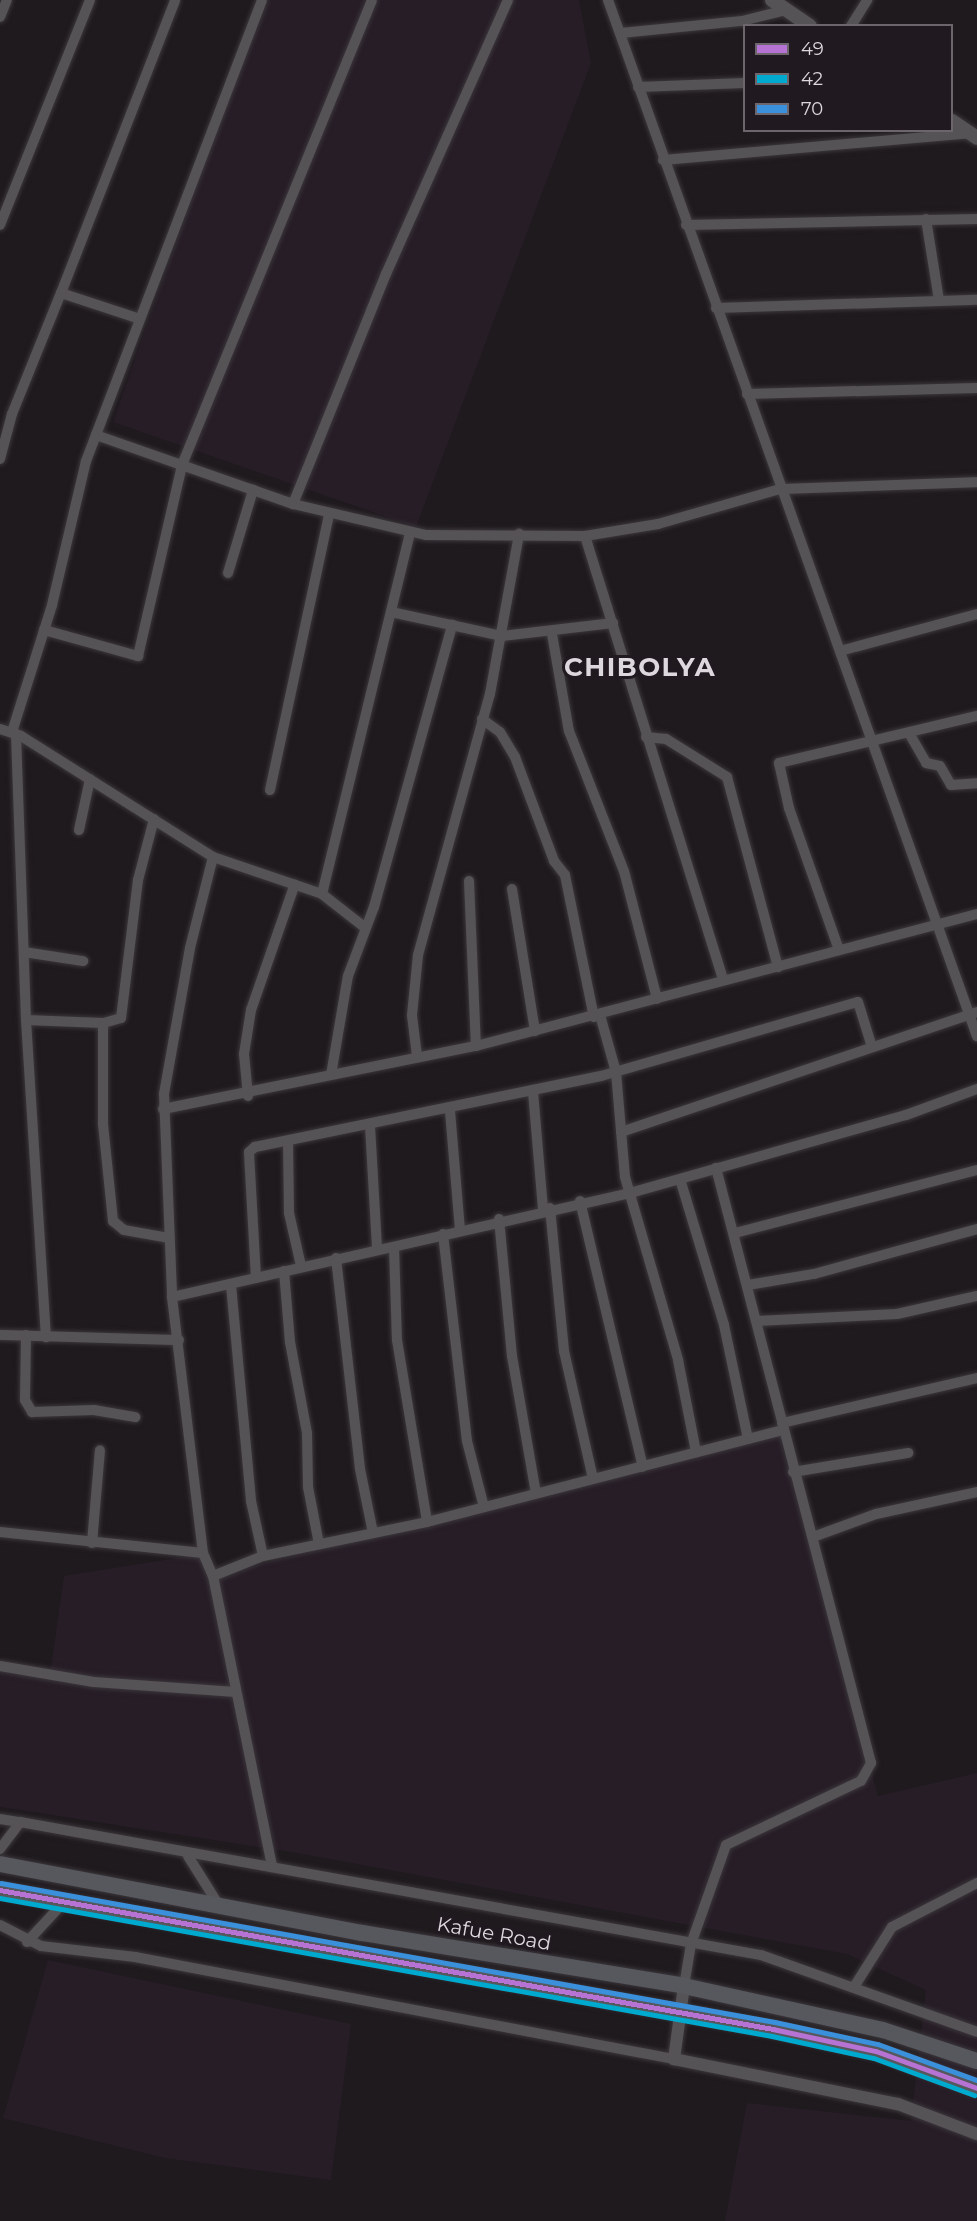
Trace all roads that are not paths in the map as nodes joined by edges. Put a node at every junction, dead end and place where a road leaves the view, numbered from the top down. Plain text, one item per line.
1 (7, 0) edge
2 (90, 0) edge
3 (175, 0) edge
4 (262, 0) edge
5 (372, 0) edge
6 (508, 0) edge
7 (608, 0) edge
8 (772, 0) edge
9 (867, 0) edge
10 (786, 10) junction
11 (1, 14) edge
12 (807, 24) edge
13 (852, 24) edge
14 (621, 33) junction
15 (743, 83) edge
16 (638, 87) junction
17 (953, 122) edge
18 (973, 136) edge
19 (663, 160) junction
20 (926, 219) junction
21 (977, 219) edge
22 (0, 225) edge
23 (686, 225) junction
24 (61, 293) junction
25 (939, 300) junction
26 (977, 300) edge
27 (716, 308) junction
28 (137, 318) junction
29 (977, 388) edge
30 (747, 394) junction
31 (96, 435) junction
32 (0, 459) edge
33 (183, 465) junction
34 (977, 482) edge
35 (780, 489) junction
36 (253, 490) junction
37 (292, 504) junction
38 (328, 515) junction
39 (410, 533) junction
40 (519, 534) junction
41 (585, 536) junction
42 (228, 573) dead end
43 (391, 612) junction
44 (977, 614) edge
45 (613, 623) junction
46 (452, 625) junction
47 (44, 630) junction
48 (552, 634) junction
49 (502, 636) junction
50 (840, 651) junction
51 (977, 716) edge
52 (482, 719) junction
53 (0, 729) edge
54 (909, 732) junction
55 (14, 733) junction
56 (646, 737) junction
57 (871, 741) junction
58 (90, 779) junction
59 (977, 783) edge
60 (270, 790) dead end
61 (154, 819) junction
62 (79, 830) dead end
63 (213, 857) junction
64 (469, 880) dead end
65 (295, 884) junction
66 (512, 889) dead end
67 (322, 894) junction
68 (977, 914) edge
69 (937, 925) junction
70 (363, 926) junction
71 (839, 950) junction
72 (24, 952) junction
73 (83, 961) dead end
74 (778, 966) junction
75 (723, 981) junction
76 (657, 999) junction
77 (973, 1013) edge
78 (597, 1016) junction
79 (26, 1020) junction
80 (103, 1023) junction
81 (535, 1031) junction
82 (977, 1036) edge
83 (476, 1046) junction
84 (872, 1047) junction
85 (417, 1056) junction
86 (616, 1072) junction
87 (331, 1075) junction
88 (977, 1089) edge
89 (533, 1092) junction
90 (248, 1096) junction
91 (163, 1109) junction
92 (450, 1110) junction
93 (370, 1126) junction
94 (621, 1132) junction
95 (288, 1141) junction
96 (716, 1168) junction
97 (977, 1170) edge
98 (680, 1179) junction
99 (630, 1193) junction
100 (580, 1202) junction
101 (547, 1208) junction
102 (500, 1218) junction
103 (460, 1229) junction
104 (977, 1229) edge
105 (735, 1233) junction
106 (442, 1234) junction
107 (169, 1238) junction
108 (394, 1247) junction
109 (377, 1248) junction
110 (336, 1258) junction
111 (301, 1266) junction
112 (284, 1271) junction
113 (256, 1278) junction
114 (231, 1285) junction
115 (748, 1285) junction
116 (977, 1296) edge
117 (172, 1297) junction
118 (757, 1321) junction
119 (0, 1335) edge
120 (26, 1335) junction
121 (46, 1337) junction
122 (179, 1340) junction
123 (977, 1378) edge
124 (135, 1417) dead end
125 (782, 1426) junction
126 (748, 1439) junction
127 (100, 1450) dead end
128 (696, 1452) junction
129 (908, 1453) dead end
130 (643, 1467) junction
131 (793, 1472) junction
132 (593, 1479) junction
133 (977, 1492) edge
134 (536, 1494) junction
135 (484, 1507) junction
136 (427, 1522) junction
137 (0, 1532) edge
138 (373, 1533) junction
139 (813, 1537) junction
140 (92, 1543) junction
141 (319, 1544) junction
142 (203, 1553) junction
143 (263, 1556) junction
144 (213, 1576) junction
145 (0, 1666) edge
146 (236, 1692) junction
147 (0, 1819) edge
148 (20, 1822) junction
149 (0, 1849) edge
150 (188, 1856) junction
151 (0, 1864) edge
152 (272, 1867) junction
153 (977, 1883) edge
154 (0, 1890) edge
155 (63, 1903) junction
156 (220, 1907) junction
157 (0, 1925) edge
158 (27, 1941) junction
159 (691, 1944) junction
160 (684, 1986) junction
161 (854, 1987) junction
162 (681, 2012) junction
163 (977, 2032) edge
164 (674, 2059) junction
165 (977, 2061) edge
166 (977, 2088) edge
167 (977, 2134) edge

1 - 11 street
2 - 22 street
3 - 24 street
4 - 28 street
5 - 33 street
6 - 37 street
7 - 14 street
8 - 10 main road
9 - 13 street
10 - 12 main road
10 - 14 street
14 - 16 street
15 - 16 street
16 - 19 street
17 - 18 main road
18 - 19 street
19 - 23 street
20 - 21 street
20 - 23 street
20 - 25 street
23 - 27 street
24 - 28 street
24 - 32 street
25 - 26 street
25 - 27 street
27 - 30 street
28 - 31 street
29 - 30 street
30 - 35 street
31 - 33 street
31 - 47 street
33 - 36 street
33 - 47 street
34 - 35 street
35 - 41 street
35 - 50 street
36 - 37 street
36 - 42 street
37 - 38 street
38 - 39 street
38 - 60 street
39 - 40 street
39 - 43 street
40 - 41 street
40 - 49 street
41 - 45 street
43 - 46 street
43 - 67 street
44 - 50 street
45 - 48 street
45 - 56 street
46 - 49 street
46 - 70 street
47 - 55 street
48 - 49 street
48 - 76 street
49 - 52 street
50 - 57 street
51 - 54 street
52 - 78 street
52 - 85 street
53 - 55 street
54 - 57 street
54 - 59 street
55 - 58 street
55 - 72 street
56 - 74 street
56 - 75 street
57 - 69 street
57 - 71 street
58 - 61 street
58 - 62 street
61 - 63 street
61 - 80 street
63 - 65 street
63 - 91 street
64 - 83 street
65 - 67 street
65 - 90 street
66 - 81 street
67 - 70 street
68 - 69 street
69 - 71 street
69 - 77 street
70 - 87 street
71 - 74 street
72 - 73 street
72 - 79 street
74 - 75 street
75 - 76 street
76 - 78 street
77 - 82 street
77 - 84 street
78 - 81 street
78 - 86 street
79 - 80 street
79 - 121 street
80 - 107 street
81 - 83 street
83 - 85 street
84 - 86 street
84 - 94 street
85 - 87 street
86 - 89 street
86 - 94 street
87 - 90 street
88 - 96 street
89 - 92 street
89 - 101 street
90 - 91 street
91 - 107 street
92 - 93 street
92 - 103 street
93 - 95 street
93 - 109 street
94 - 99 street
95 - 111 street
95 - 113 street
96 - 98 street
96 - 105 street
97 - 105 street
98 - 99 street
98 - 126 street
99 - 100 street
99 - 128 street
100 - 101 street
100 - 130 street
101 - 102 street
101 - 132 street
102 - 103 street
102 - 134 street
103 - 106 street
104 - 115 street
105 - 115 street
106 - 108 street
106 - 135 street
107 - 117 street
108 - 109 street
108 - 136 street
109 - 110 street
110 - 111 street
110 - 138 street
111 - 112 street
112 - 113 street
112 - 141 street
113 - 114 street
114 - 117 street
114 - 143 street
115 - 118 street
116 - 118 street
117 - 122 street
118 - 125 street
119 - 120 street
120 - 121 street
120 - 124 street
121 - 122 street
122 - 142 street
123 - 125 street
125 - 126 street
125 - 131 street
126 - 128 street
127 - 140 street
128 - 130 street
129 - 131 street
130 - 132 street
131 - 139 street
132 - 134 street
133 - 139 street
134 - 135 street
135 - 136 street
136 - 138 street
137 - 140 street
138 - 141 street
139 - 159 street
140 - 142 street
141 - 143 street
142 - 144 street
143 - 144 street
144 - 146 street
145 - 146 street
146 - 152 street
147 - 148 street
148 - 149 street
148 - 150 street
150 - 152 street
150 - 156 street
151 - 156 main road, Kafue Road
152 - 159 street
153 - 161 street
154 - 155 main road
155 - 158 street
155 - 162 main road
156 - 160 main road, Kafue Road
157 - 158 street
158 - 164 street
159 - 160 street
159 - 161 street
160 - 162 street
160 - 165 main road, Kafue Road
161 - 163 street
162 - 164 street
162 - 166 main road
164 - 167 street

